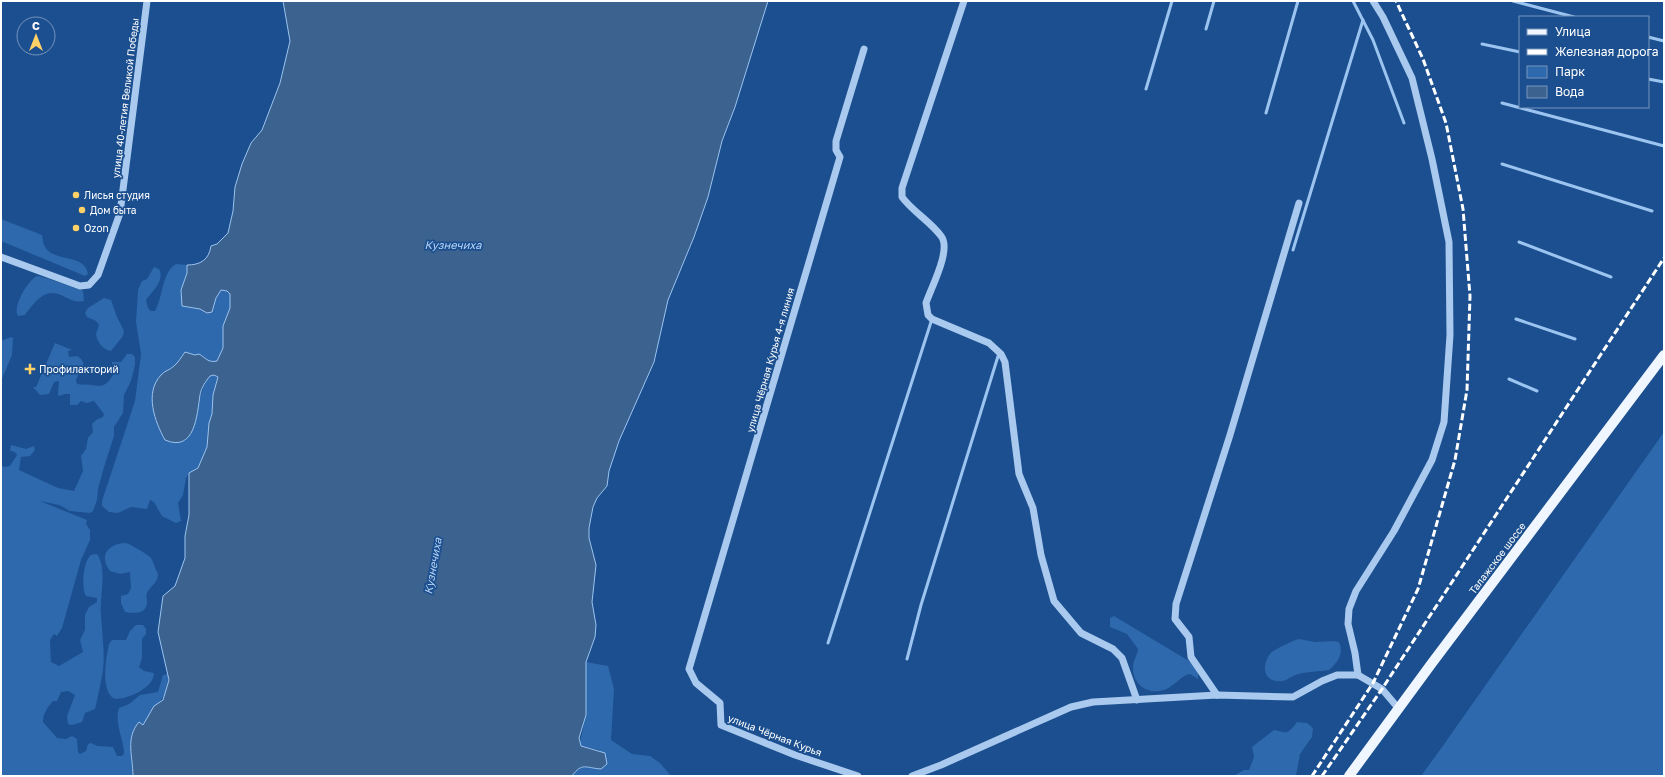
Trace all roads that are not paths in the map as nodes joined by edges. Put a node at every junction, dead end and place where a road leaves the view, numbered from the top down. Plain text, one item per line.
1 (147, 1) edge
2 (964, 1) edge
3 (1373, 1) edge
4 (864, 49) dead end
5 (1299, 203) dead end
6 (1, 257) edge
7 (1664, 355) edge
8 (1358, 675) junction
9 (691, 676) joint
10 (1217, 695) junction
11 (1137, 700) junction
12 (1399, 709) junction
13 (858, 776) edge
14 (912, 776) edge
15 (1349, 776) edge

1 - 6 street, улица 40-летия Великой Победы
2 - 11 street
3 - 8 street
4 - 9 street, улица Чёрная Курья 4-я линия
5 - 10 street
7 - 12 main road, Талажское шоссе
8 - 10 street
8 - 12 street
9 - 13 street, улица Чёрная Курья
10 - 11 street
11 - 14 street
12 - 15 main road, Талажское шоссе

